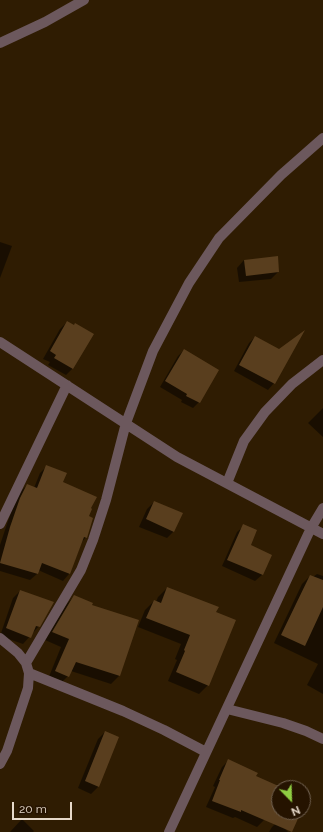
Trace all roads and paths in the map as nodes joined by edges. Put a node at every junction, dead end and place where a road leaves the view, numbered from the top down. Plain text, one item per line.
1 (84, 0) edge
2 (0, 43) edge
3 (323, 138) edge
4 (0, 342) edge
5 (323, 360) edge
6 (67, 385) junction
7 (126, 423) junction
8 (227, 483) junction
9 (323, 508) edge
10 (0, 524) edge
11 (311, 528) junction
12 (323, 534) edge
13 (0, 638) edge
14 (28, 668) junction
15 (227, 708) junction
16 (323, 739) edge
17 (206, 752) junction
18 (0, 764) edge
19 (169, 832) edge

1 - 2 street
3 - 7 street
4 - 6 street
5 - 8 street
6 - 7 street
6 - 10 street
7 - 8 street
7 - 14 street
8 - 11 street
9 - 11 street
11 - 12 street
11 - 15 street
13 - 14 street
14 - 17 street
14 - 18 street
15 - 16 street
15 - 17 street
17 - 19 street

